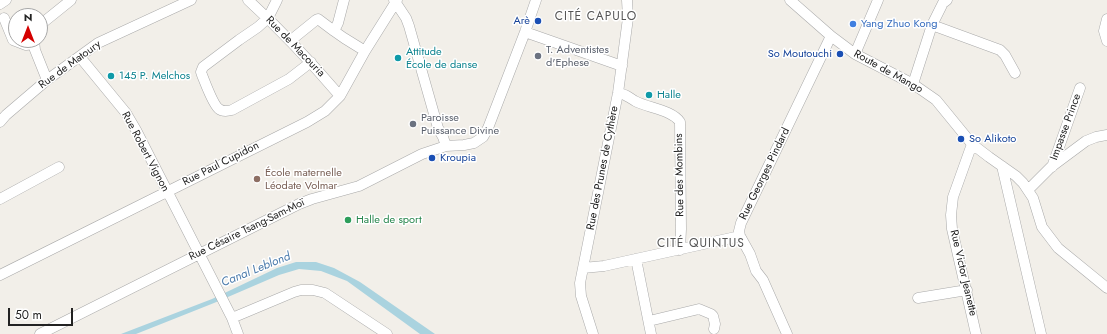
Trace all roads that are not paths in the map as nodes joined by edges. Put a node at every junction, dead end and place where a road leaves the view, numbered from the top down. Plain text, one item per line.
1 (6, 0) edge
2 (71, 0) edge
3 (248, 0) edge
4 (277, 0) edge
5 (344, 0) edge
6 (536, 0) edge
7 (627, 0) edge
8 (790, 0) edge
9 (878, 0) edge
10 (947, 0) edge
11 (188, 1) edge
12 (396, 1) edge
13 (0, 4) edge
14 (4, 18) dead end
15 (268, 18) junction
16 (48, 19) edge
17 (1107, 19) edge
18 (932, 25) junction
19 (8, 29) edge
20 (334, 31) junction
21 (525, 32) junction
22 (831, 36) junction
23 (290, 41) junction
24 (1107, 41) edge
25 (35, 48) edge
26 (365, 51) junction
27 (855, 54) junction
28 (80, 57) junction
29 (311, 62) junction
30 (622, 66) junction
31 (1015, 73) dead end
32 (47, 80) junction
33 (913, 84) junction
34 (1080, 88) dead end
35 (618, 93) junction
36 (340, 96) junction
37 (0, 122) edge
38 (1107, 135) edge
39 (972, 144) junction
40 (446, 146) junction
41 (1002, 166) junction
42 (59, 167) dead end
43 (1051, 167) junction
44 (1028, 190) junction
45 (167, 192) junction
46 (0, 199) edge
47 (740, 236) junction
48 (680, 250) junction
49 (199, 254) junction
50 (636, 259) junction
51 (583, 268) junction
52 (0, 275) edge
53 (1104, 281) edge
54 (966, 290) junction
55 (918, 298) dead end
56 (230, 313) junction
57 (649, 321) junction
58 (714, 329) dead end
59 (40, 334) edge
60 (238, 334) edge
61 (387, 334) edge
62 (593, 334) edge
63 (651, 334) edge
64 (787, 334) edge
65 (976, 334) edge
66 (1041, 334) edge

1 - 13 street
2 - 16 street
3 - 15 street, Rue de Macouria
4 - 15 street
5 - 20 street
6 - 21 street
7 - 30 street, Rue des Prunes de Cythère
8 - 22 street, Route de Mango
9 - 27 street
10 - 18 street
11 - 28 street, Rue de Matoury
12 - 26 street, Rue Paul Cupidon
12 - 40 street
14 - 19 street
15 - 23 street, Rue de Macouria
15 - 29 street
17 - 24 street
18 - 31 street
18 - 33 street
20 - 23 street
20 - 26 street
21 - 30 street
21 - 40 street, Rue Césaire Tsang-Sam-Moï
22 - 27 street, Route de Mango
22 - 47 street, Rue Georges Pindard
23 - 29 street, Rue de Macouria
25 - 32 street
26 - 36 street, Rue Paul Cupidon
27 - 33 street, Route de Mango
28 - 32 street, Rue de Matoury
28 - 45 street, Rue Robert Vignon
29 - 36 street, Rue de Macouria
30 - 35 street, Rue des Prunes de Cythère
32 - 37 street, Rue de Matoury
33 - 39 street, Route de Mango
34 - 43 street, Impasse Prince
35 - 48 street, Rue des Mombins
35 - 51 street, Rue des Prunes de Cythère
36 - 45 street, Rue Paul Cupidon
38 - 43 street
39 - 41 street, Route de Mango
39 - 54 street, Rue Victor Jeanette
40 - 49 street, Rue Césaire Tsang-Sam-Moï
41 - 44 street, Route de Mango
41 - 66 street
42 - 46 street
43 - 44 street
44 - 53 street, Route de Mango
45 - 49 street, Rue Robert Vignon
45 - 52 street, Rue Paul Cupidon
47 - 48 street
47 - 64 street
48 - 50 street
49 - 56 street, Rue Robert Vignon
49 - 59 street, Rue Césaire Tsang-Sam-Moï
50 - 51 street
50 - 57 street
51 - 62 street, Rue des Prunes de Cythère
54 - 55 street
54 - 65 street, Rue Victor Jeanette
56 - 60 street, Rue Robert Vignon
56 - 61 street
57 - 58 street
57 - 63 street

